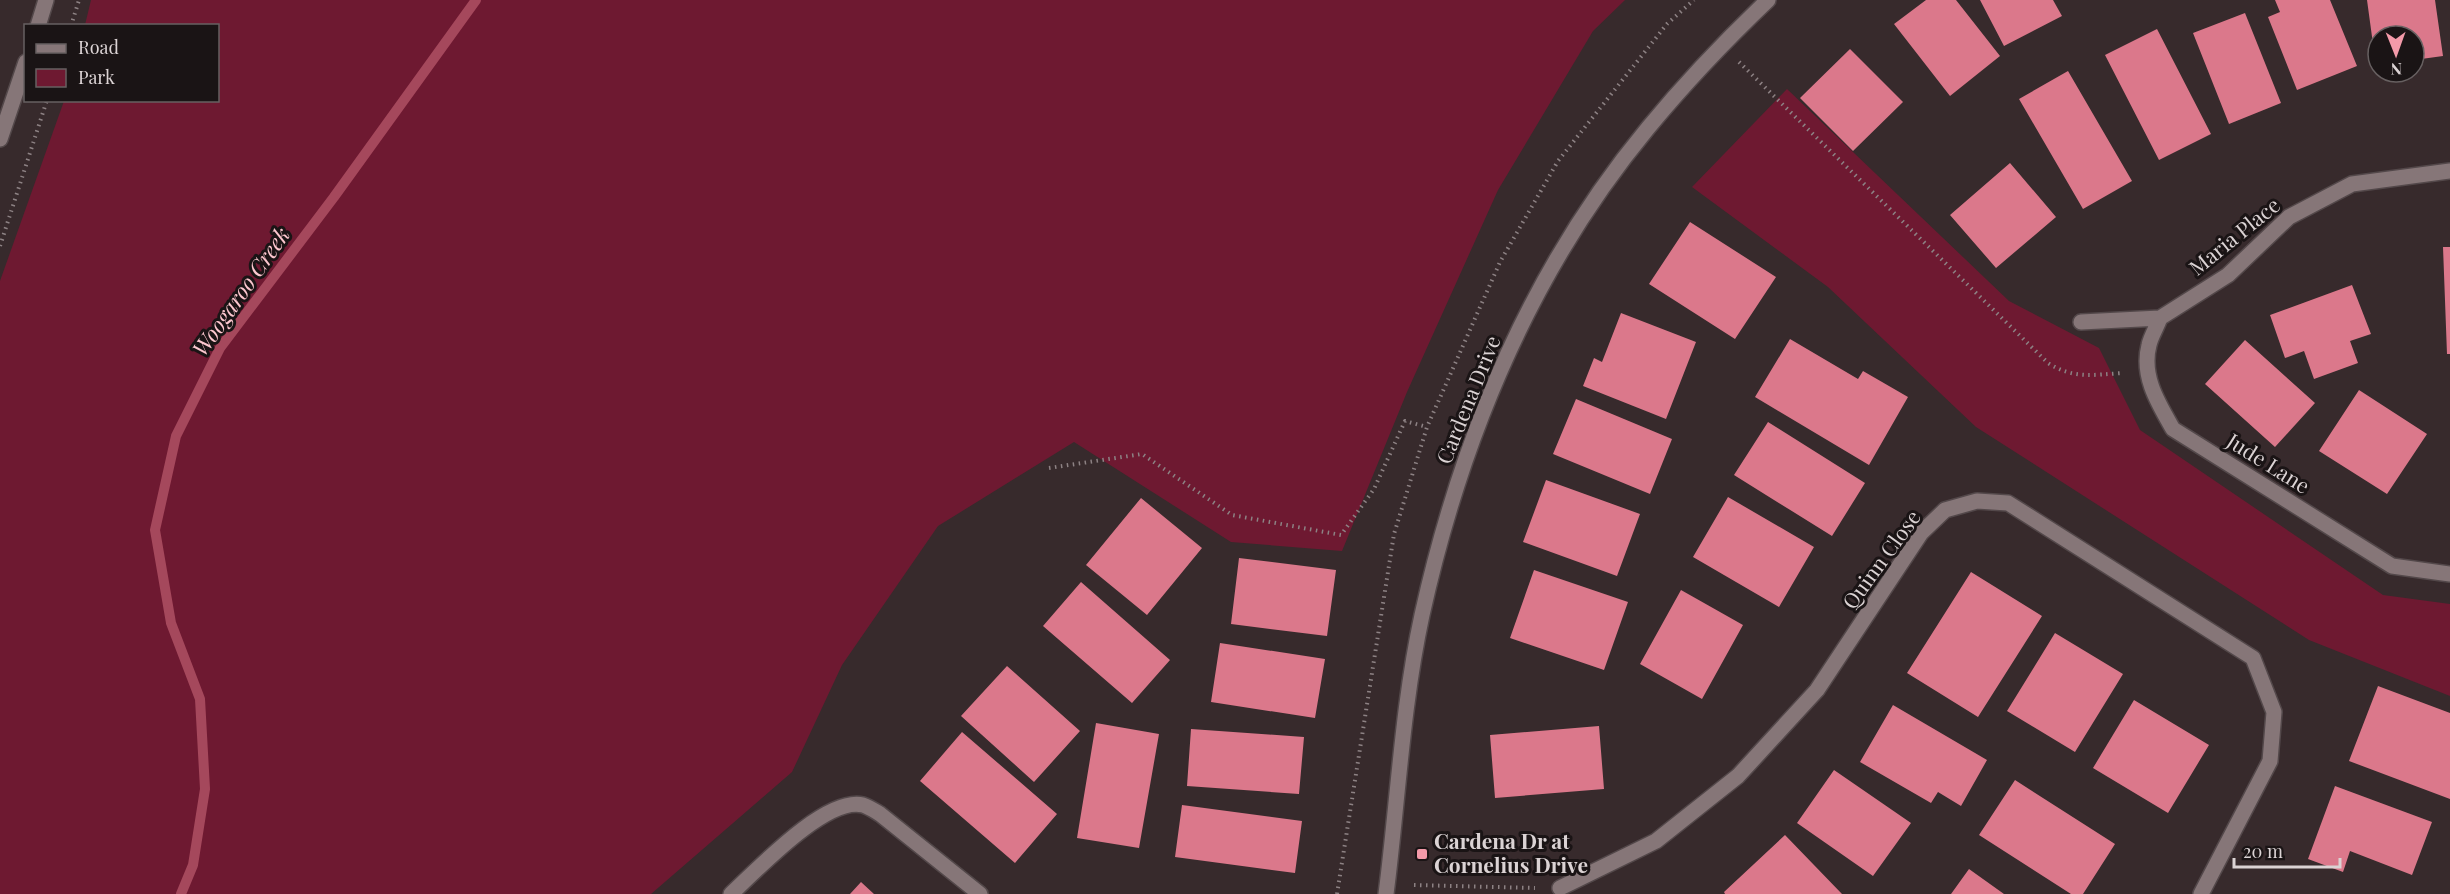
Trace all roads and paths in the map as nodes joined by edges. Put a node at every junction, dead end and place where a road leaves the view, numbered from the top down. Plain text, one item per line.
1 (46, 0) edge
2 (79, 0) edge
3 (1768, 0) edge
4 (39, 24) edge
5 (72, 24) edge
6 (1721, 45) junction
7 (24, 68) edge
8 (46, 102) edge
9 (0, 139) edge
10 (2450, 171) edge
11 (0, 246) edge
12 (2160, 318) junction
13 (2081, 322) dead end
14 (2146, 372) junction
15 (1427, 427) dead end
16 (1049, 468) dead end
17 (2450, 574) edge
18 (1560, 888) joint
19 (1387, 889) edge
20 (731, 894) edge
21 (980, 894) edge
22 (2201, 894) edge

1 - 4 street
2 - 5 path
3 - 6 street, Cardena Drive
6 - 14 path
6 - 19 street, Cardena Drive
7 - 9 street
8 - 11 path
10 - 12 street, Maria Place
12 - 13 street, Maria Place
12 - 14 street, Jude Lane
14 - 17 street, Jude Lane
15 - 16 path
18 - 19 path
18 - 22 street, Quinn Close
20 - 21 street

